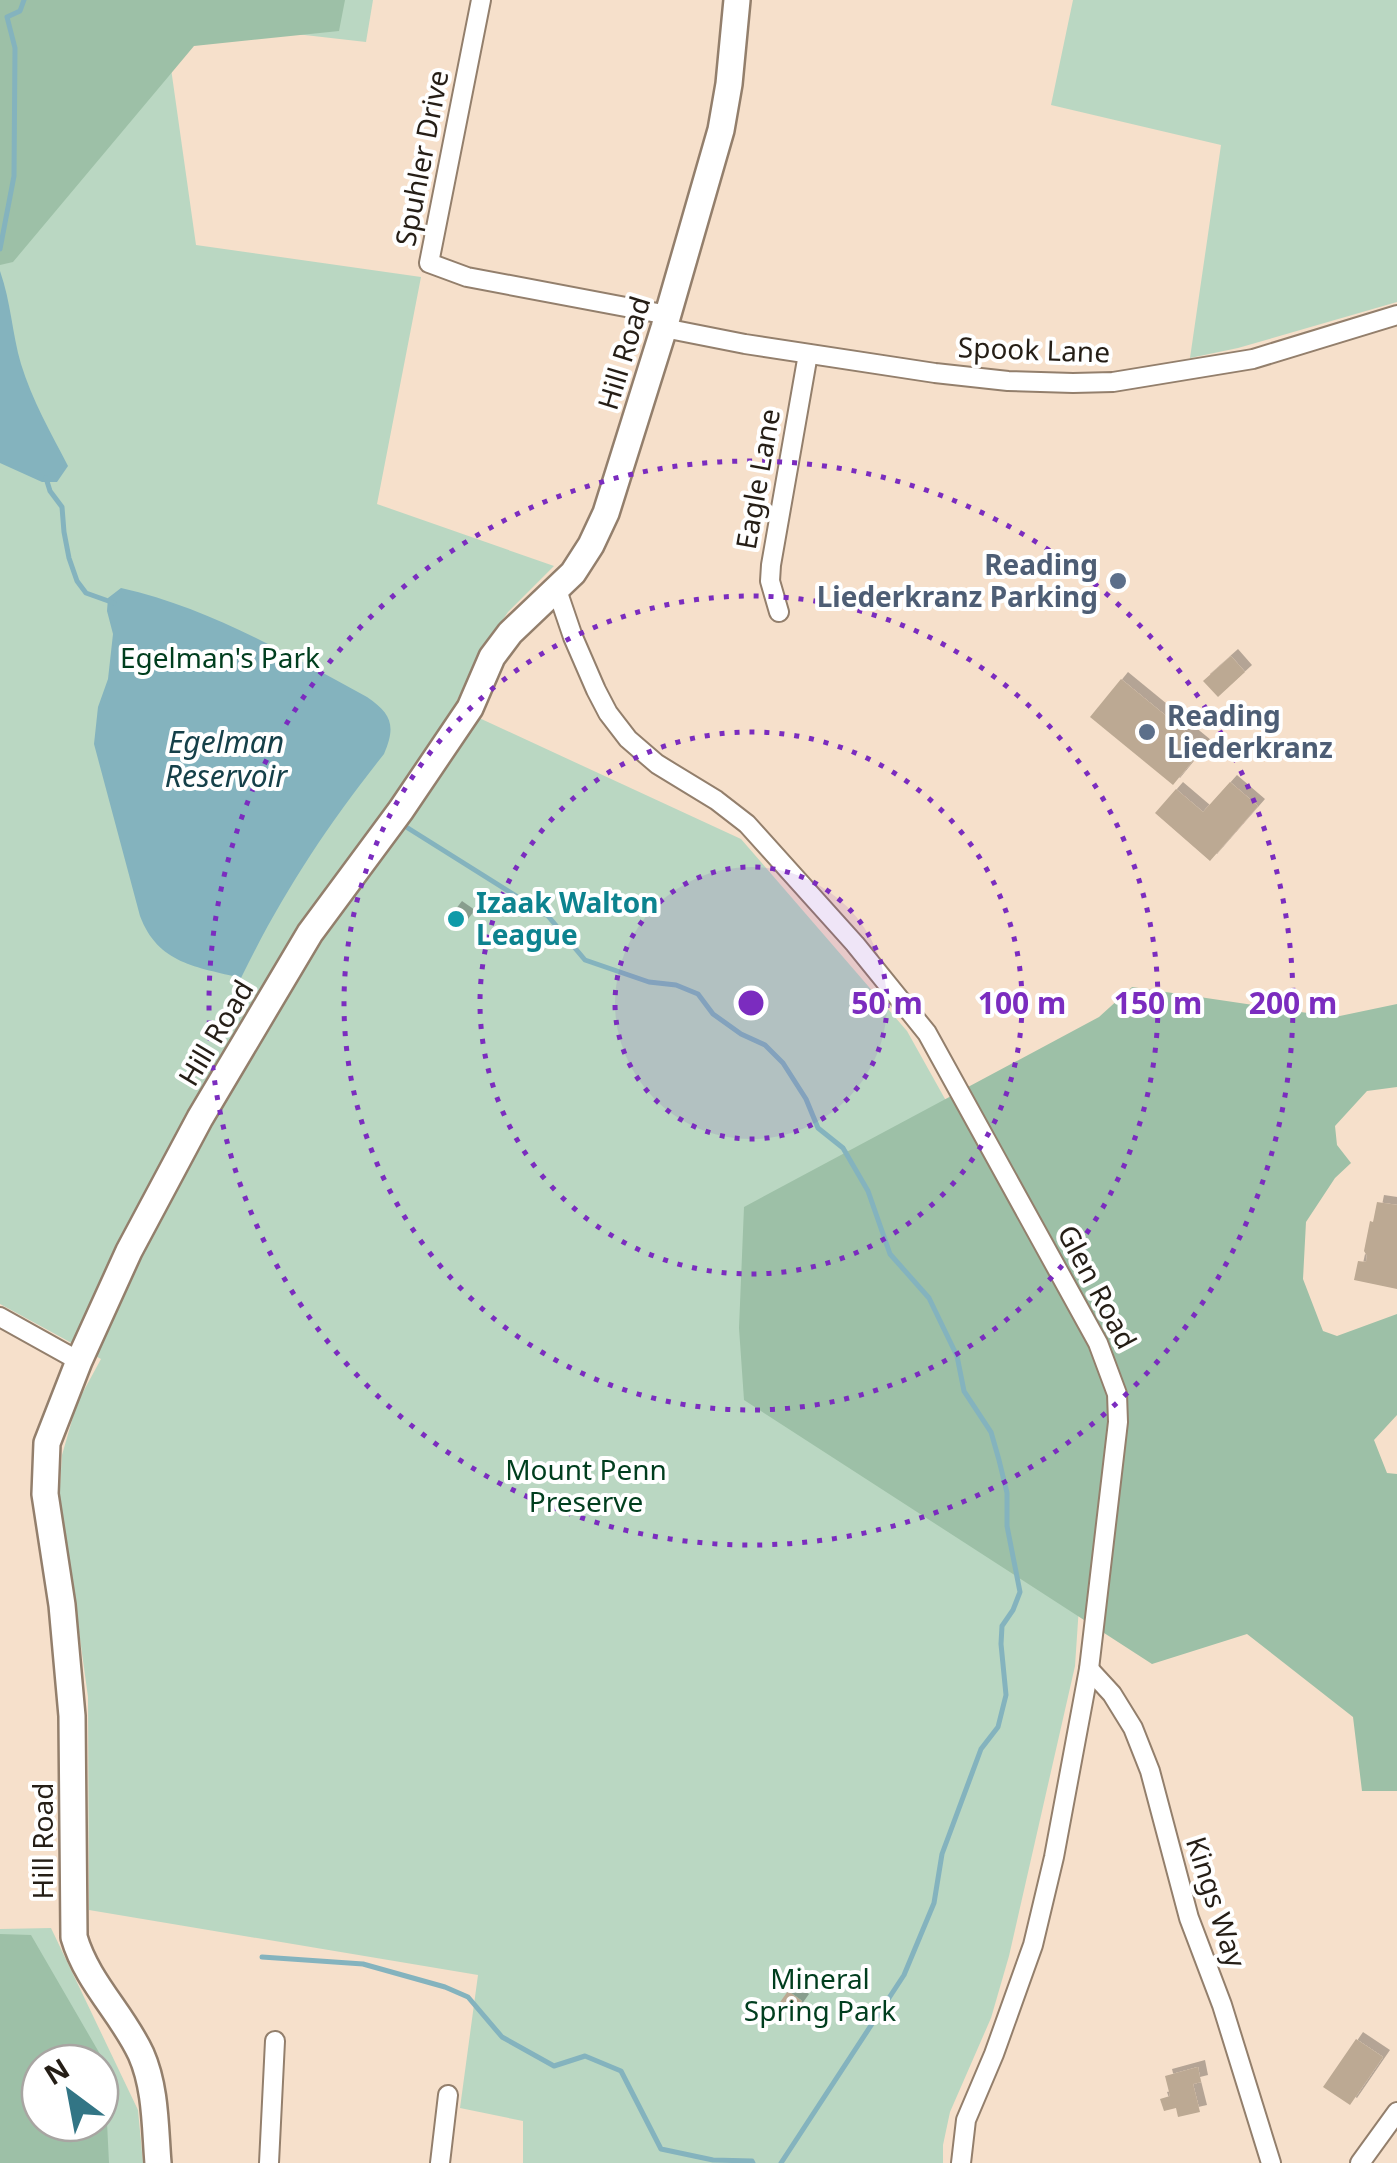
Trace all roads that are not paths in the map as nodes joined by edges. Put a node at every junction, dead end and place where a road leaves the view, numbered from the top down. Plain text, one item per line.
1 (481, 0) edge
2 (737, 0) edge
3 (1397, 315) edge
4 (666, 321) junction
5 (808, 354) junction
6 (557, 590) junction
7 (778, 612) dead end
8 (0, 1317) edge
9 (79, 1361) junction
10 (1088, 1669) junction
11 (275, 2041) dead end
12 (448, 2095) dead end
13 (1397, 2112) edge
14 (158, 2163) edge
15 (268, 2163) edge
16 (440, 2163) edge
17 (960, 2163) edge
18 (1272, 2163) edge
19 (1360, 2163) edge

1 - 4 street, Spuhler Drive
2 - 4 street, Hill Road
3 - 5 street, Spook Lane
4 - 5 street, Spook Lane
4 - 6 street, Hill Road
5 - 7 street, Eagle Lane
6 - 9 street, Hill Road
6 - 10 street, Glen Road
8 - 9 street
9 - 14 street, Hill Road
10 - 17 street, Glen Road
10 - 18 street, Kings Way
11 - 15 street
12 - 16 street
13 - 19 street

